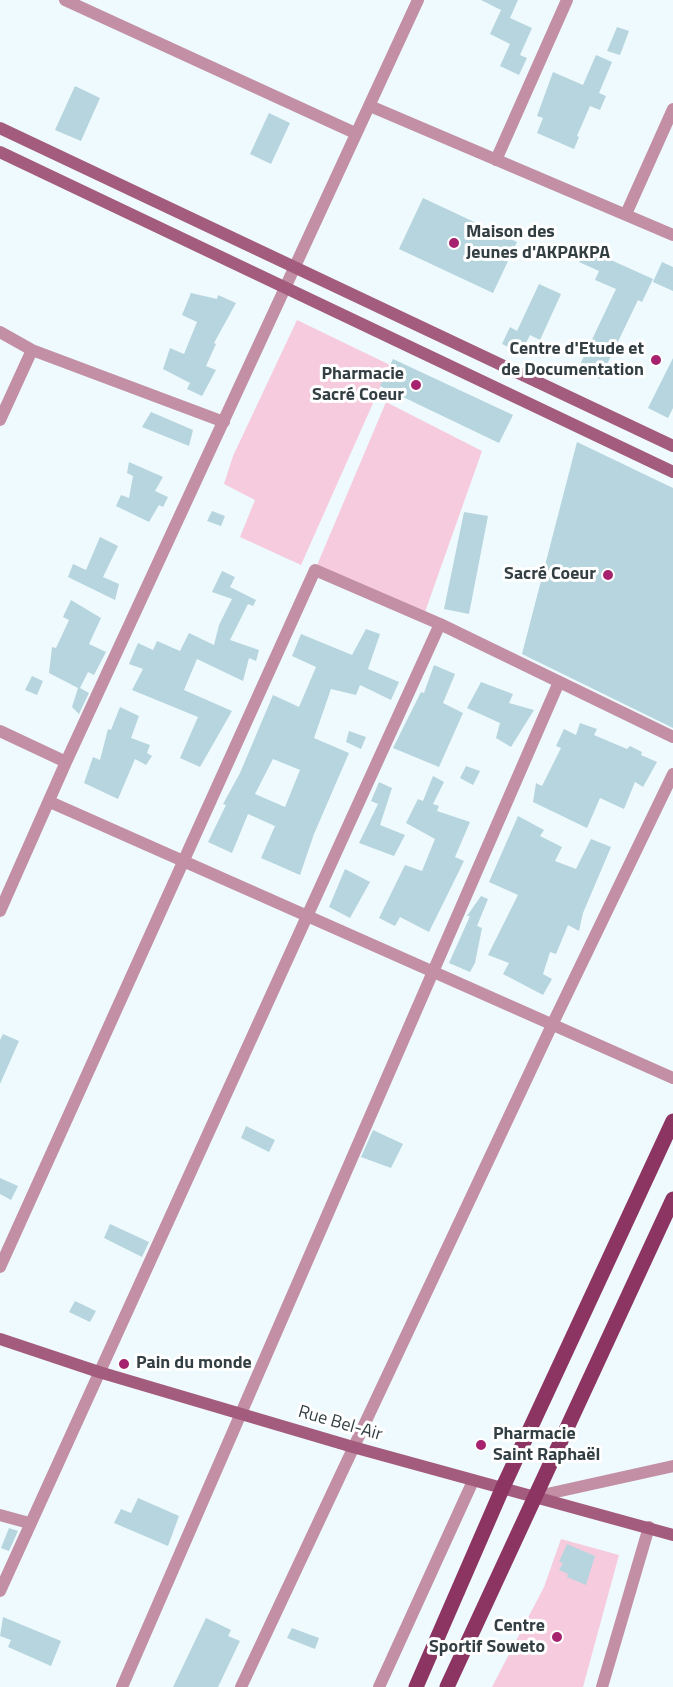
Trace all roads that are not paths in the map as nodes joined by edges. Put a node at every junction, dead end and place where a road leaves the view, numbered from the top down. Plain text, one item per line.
1 (65, 0) edge
2 (418, 0) edge
3 (567, 0) edge
4 (370, 106) junction
5 (673, 109) edge
6 (0, 129) edge
7 (356, 133) junction
8 (0, 152) edge
9 (496, 160) junction
10 (626, 214) junction
11 (673, 235) edge
12 (294, 266) junction
13 (286, 287) junction
14 (0, 332) edge
15 (32, 350) junction
16 (0, 420) edge
17 (224, 422) junction
18 (673, 446) edge
19 (673, 472) edge
20 (440, 624) junction
21 (559, 682) junction
22 (0, 731) edge
23 (673, 737) edge
24 (66, 762) junction
25 (673, 774) edge
26 (50, 802) junction
27 (183, 861) junction
28 (0, 911) edge
29 (306, 916) junction
30 (432, 971) junction
31 (552, 1025) junction
32 (673, 1078) edge
33 (673, 1121) edge
34 (673, 1199) edge
35 (0, 1266) edge
36 (0, 1339) edge
37 (99, 1372) junction
38 (242, 1413) junction
39 (352, 1447) junction
40 (673, 1466) edge
41 (473, 1480) junction
42 (503, 1487) junction
43 (538, 1496) junction
44 (0, 1515) edge
45 (29, 1523) junction
46 (649, 1527) junction
47 (673, 1535) edge
48 (0, 1592) edge
49 (122, 1687) edge
50 (241, 1687) edge
51 (379, 1687) edge
52 (416, 1687) edge
53 (447, 1687) edge
54 (602, 1687) edge

1 - 7 street
2 - 4 street
3 - 9 street
4 - 7 street
4 - 9 street
5 - 10 street
6 - 12 main road
7 - 12 street
8 - 13 main road
9 - 10 street
10 - 11 street
12 - 13 street
12 - 18 main road
13 - 17 street
13 - 19 main road
14 - 15 street
15 - 16 street
15 - 17 street
17 - 24 street
20 - 21 street
20 - 27 street
20 - 29 street
21 - 23 street
21 - 30 street
22 - 24 street
24 - 26 street
25 - 31 street
26 - 27 street
26 - 28 street
27 - 29 street
27 - 35 street
29 - 30 street
29 - 37 street
30 - 31 street
30 - 38 street
31 - 32 street
31 - 39 street
33 - 42 main road
34 - 43 main road
36 - 37 main road, Rue Bel-Air
37 - 38 main road, Rue Bel-Air
37 - 45 street
38 - 39 main road, Rue Bel-Air
38 - 49 street
39 - 41 main road, Rue Bel-Air
39 - 50 street
40 - 43 street
41 - 42 main road, Rue Bel-Air
41 - 51 street
42 - 43 main road, Rue Bel-Air
42 - 52 main road
43 - 46 main road, Rue Bel-Air
43 - 53 main road
44 - 45 street
45 - 48 street
46 - 47 main road, Rue Bel-Air
46 - 54 street

